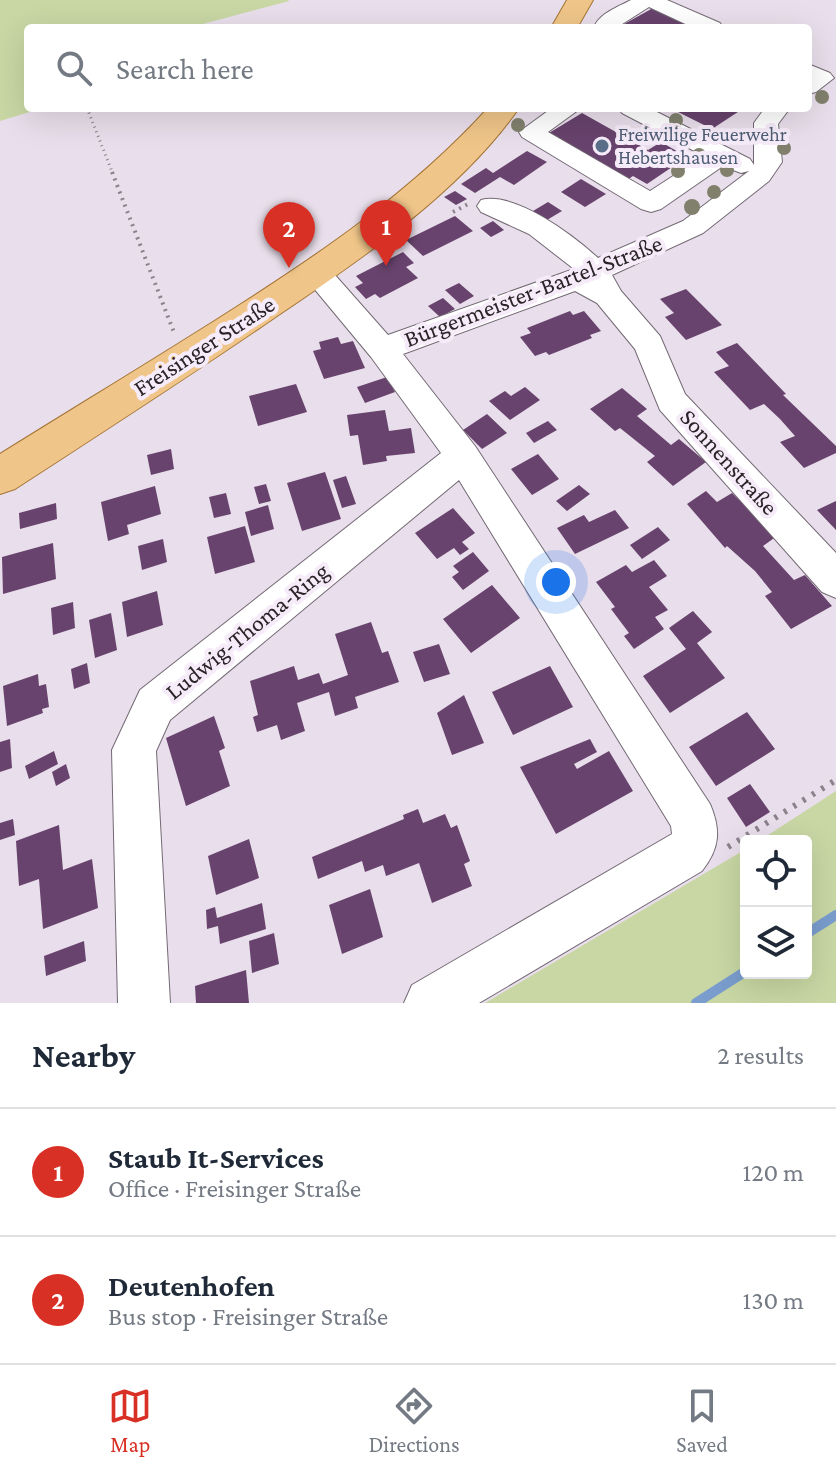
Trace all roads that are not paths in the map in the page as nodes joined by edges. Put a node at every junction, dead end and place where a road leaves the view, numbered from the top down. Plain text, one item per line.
1 (580, 0) edge
2 (648, 0) edge
3 (566, 24) edge
4 (606, 24) edge
5 (703, 24) edge
6 (812, 73) edge
7 (812, 84) edge
8 (501, 112) edge
9 (563, 112) edge
10 (638, 112) edge
11 (773, 112) edge
12 (722, 155) junction
13 (760, 175) junction
14 (491, 206) dead end
15 (317, 273) junction
16 (593, 282) junction
17 (382, 349) junction
18 (463, 456) junction
19 (0, 476) edge
20 (836, 580) edge
21 (144, 1003) edge
22 (430, 1003) edge

1 - 3 main road
2 - 4 street
2 - 5 street
6 - 7 street
8 - 15 main road, Freisinger Straße
9 - 12 street
10 - 12 street
11 - 13 street
12 - 13 street
13 - 16 street, Bürgermeister-Bartel-Straße
14 - 16 street, Sonnenstraße
15 - 17 street
15 - 19 main road, Freisinger Straße
16 - 17 street, Bürgermeister-Bartel-Straße
16 - 20 street, Sonnenstraße
17 - 18 street
18 - 21 street, Ludwig-Thoma-Ring
18 - 22 street

